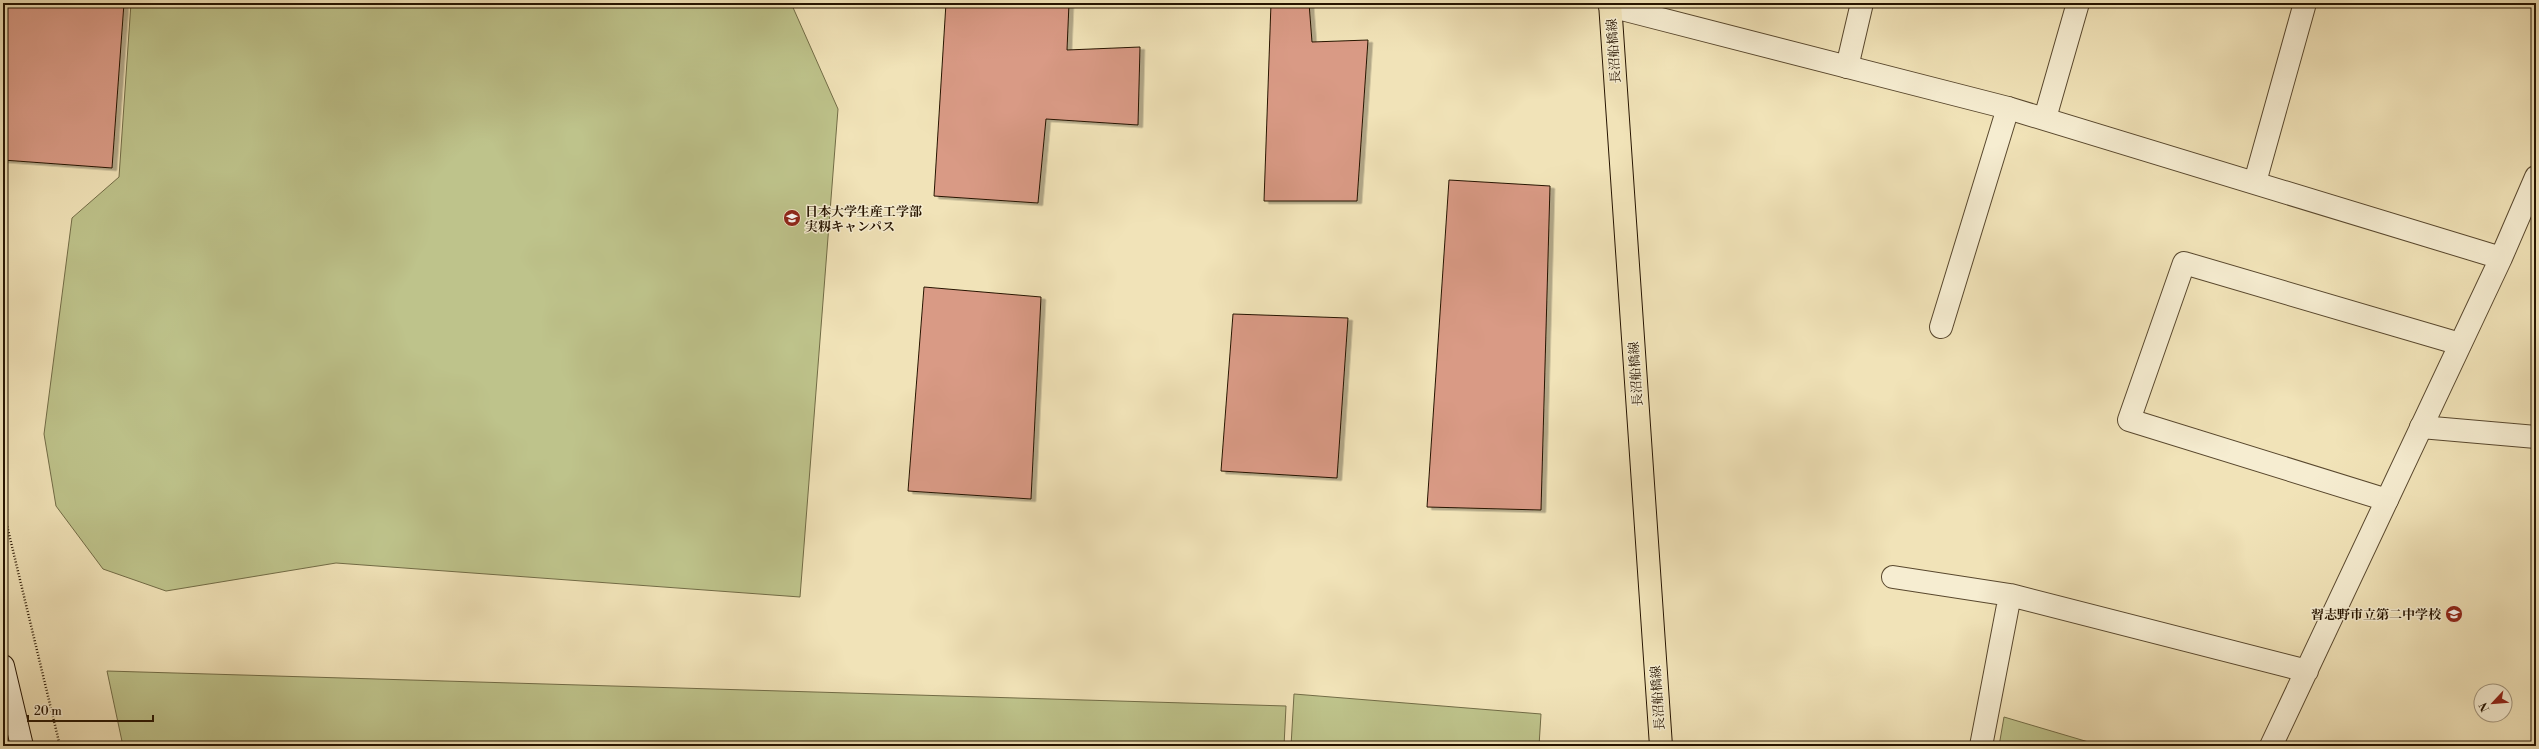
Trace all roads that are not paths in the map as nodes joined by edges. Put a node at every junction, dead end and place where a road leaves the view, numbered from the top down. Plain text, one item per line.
1 (1862, 3) edge
2 (2078, 3) edge
3 (2305, 3) edge
4 (1610, 4) edge
5 (1847, 67) junction
6 (2008, 108) junction
7 (2044, 118) junction
8 (2536, 177) edge
9 (2255, 182) junction
10 (2501, 258) junction
11 (1941, 327) dead end
12 (2460, 344) junction
13 (2421, 427) junction
14 (2536, 437) edge
15 (2387, 500) junction
16 (1893, 577) dead end
17 (2010, 595) junction
18 (3, 666) edge
19 (2307, 671) junction
20 (22, 746) edge
21 (1661, 746) edge
22 (1981, 746) edge
23 (2272, 746) edge

1 - 5 street
2 - 7 street
3 - 9 street
4 - 5 street
4 - 21 main road, 長沼船橋線
5 - 6 street
6 - 7 street
6 - 11 street
7 - 9 street
8 - 10 street
9 - 10 street
10 - 12 street
12 - 13 street
12 - 15 street
13 - 14 street
13 - 15 street
15 - 19 street
16 - 17 street
17 - 19 street
17 - 22 street
18 - 20 street
19 - 23 street

